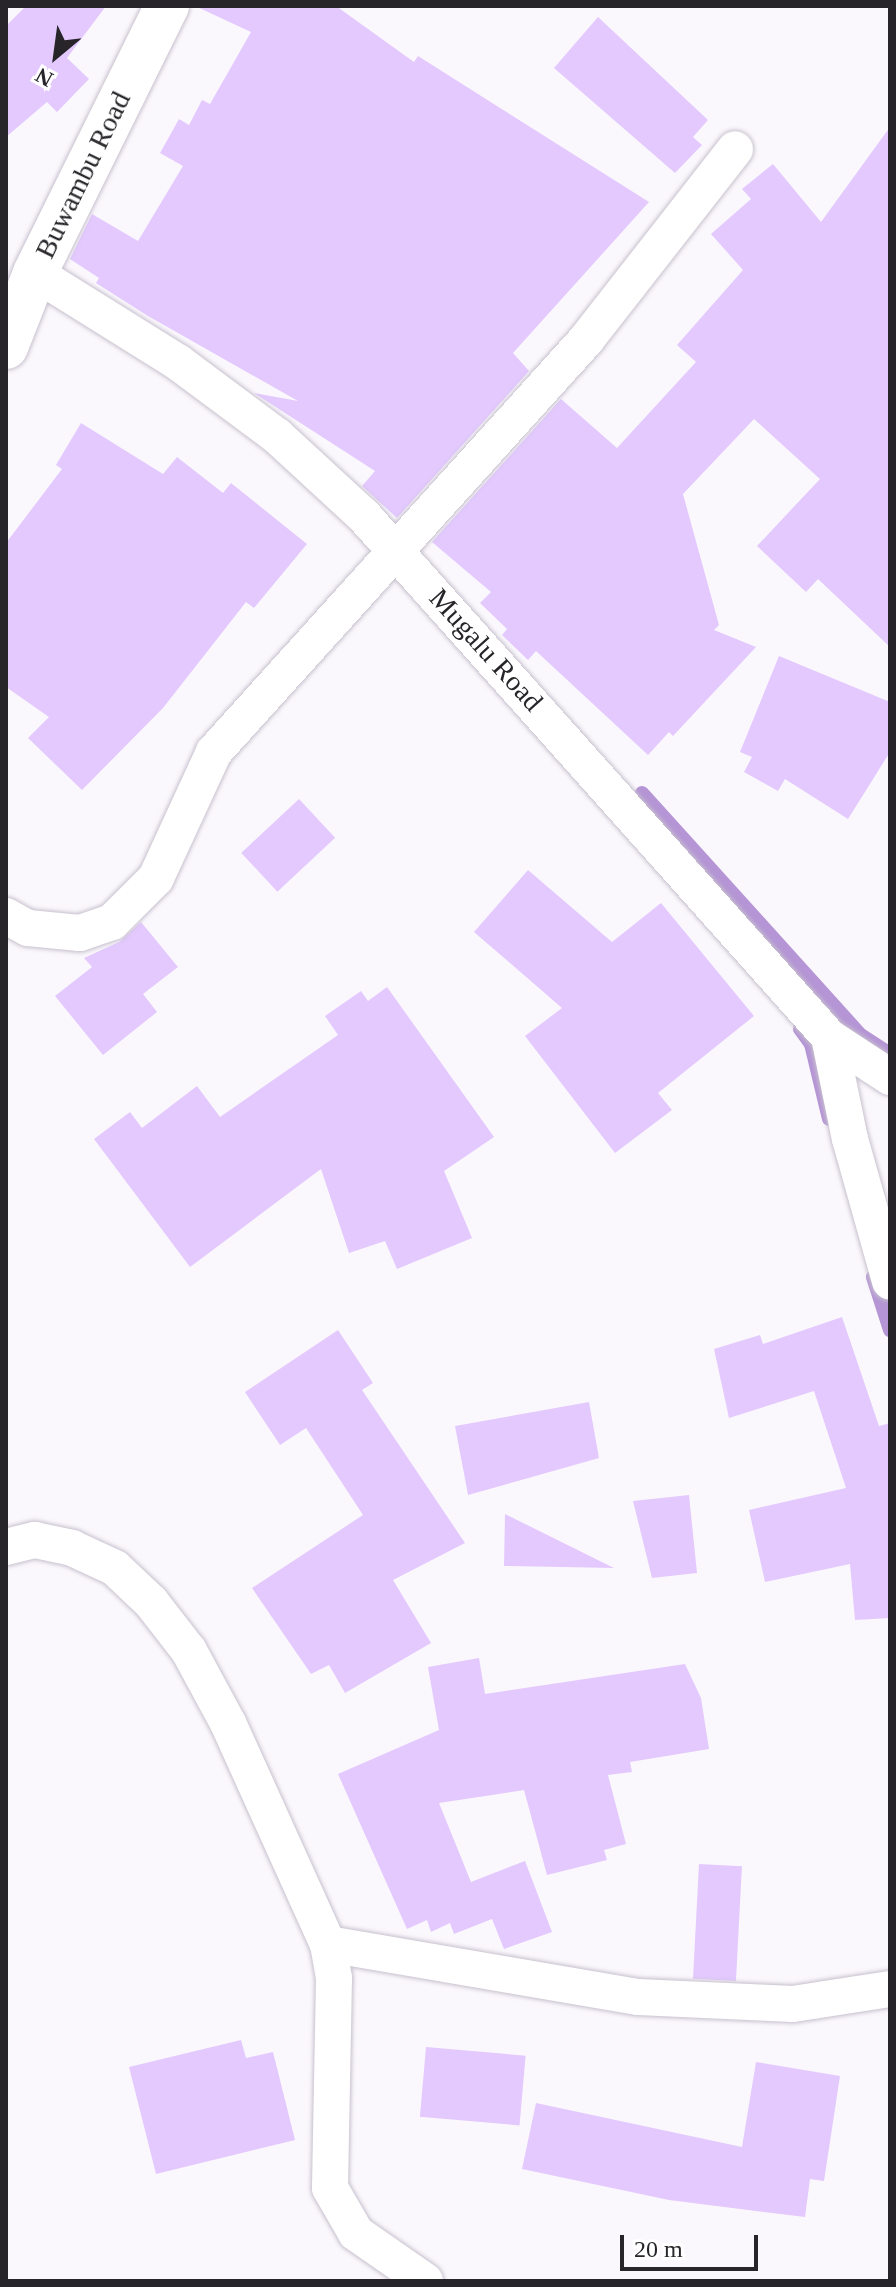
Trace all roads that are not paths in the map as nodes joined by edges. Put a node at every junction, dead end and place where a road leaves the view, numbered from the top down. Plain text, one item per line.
1 (167, 6) edge
2 (735, 149) dead end
3 (35, 273) junction
4 (6, 347) edge
5 (397, 552) junction
6 (6, 916) edge
7 (829, 1037) junction
8 (890, 1077) edge
9 (890, 1281) edge
10 (6, 1547) edge
11 (328, 1944) junction
12 (890, 1989) edge
13 (425, 2281) edge

1 - 3 street, Buwambu Road
2 - 5 street
3 - 4 street, Buwambu Road
3 - 5 street, Mugalu Road
5 - 6 street
5 - 7 street, Mugalu Road
7 - 8 street, Mugalu Road
7 - 9 street
10 - 11 street
11 - 12 street
11 - 13 street

